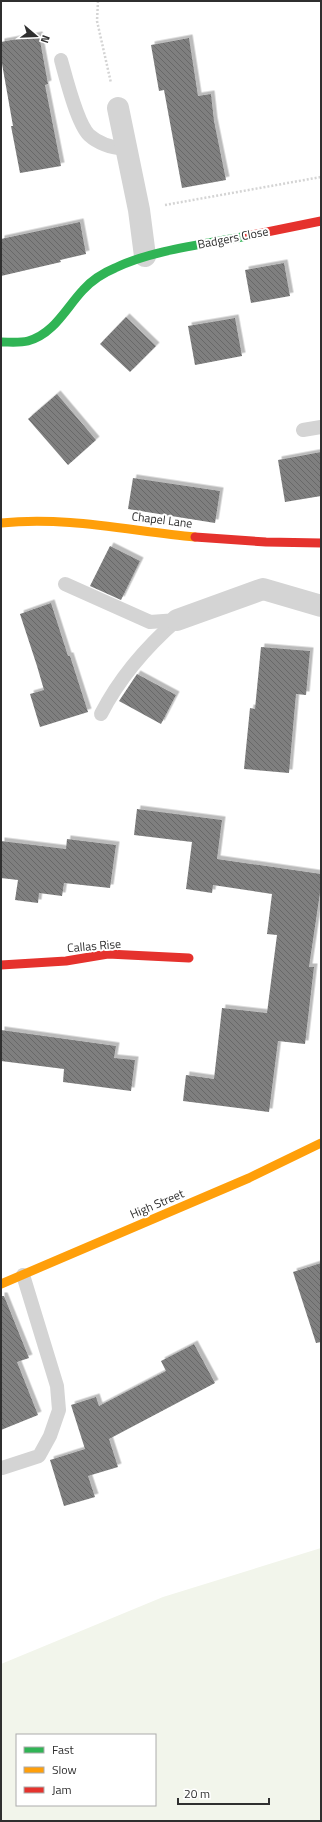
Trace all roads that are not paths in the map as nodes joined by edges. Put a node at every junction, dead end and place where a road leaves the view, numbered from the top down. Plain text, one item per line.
1 (61, 60) dead end
2 (118, 108) road end
3 (126, 148) junction
4 (321, 221) edge
5 (145, 256) junction
6 (1, 342) edge
7 (321, 427) edge
8 (303, 430) dead end
9 (1, 524) edge
10 (321, 544) edge
11 (65, 584) dead end
12 (321, 606) edge
13 (177, 620) junction
14 (100, 714) dead end
15 (189, 958) dead end
16 (1, 965) edge
17 (321, 1143) edge
18 (22, 1275) junction
19 (1, 1284) edge
20 (2, 1468) edge

1 - 3 lane
2 - 3 street
3 - 5 street
4 - 5 street, Badgers Close
5 - 6 street, Badgers Close
7 - 8 lane
9 - 10 street, Chapel Lane
11 - 13 lane
12 - 13 street
13 - 14 lane
15 - 16 street, Callas Rise
17 - 18 street, High Street
18 - 19 street, High Street
18 - 20 lane

